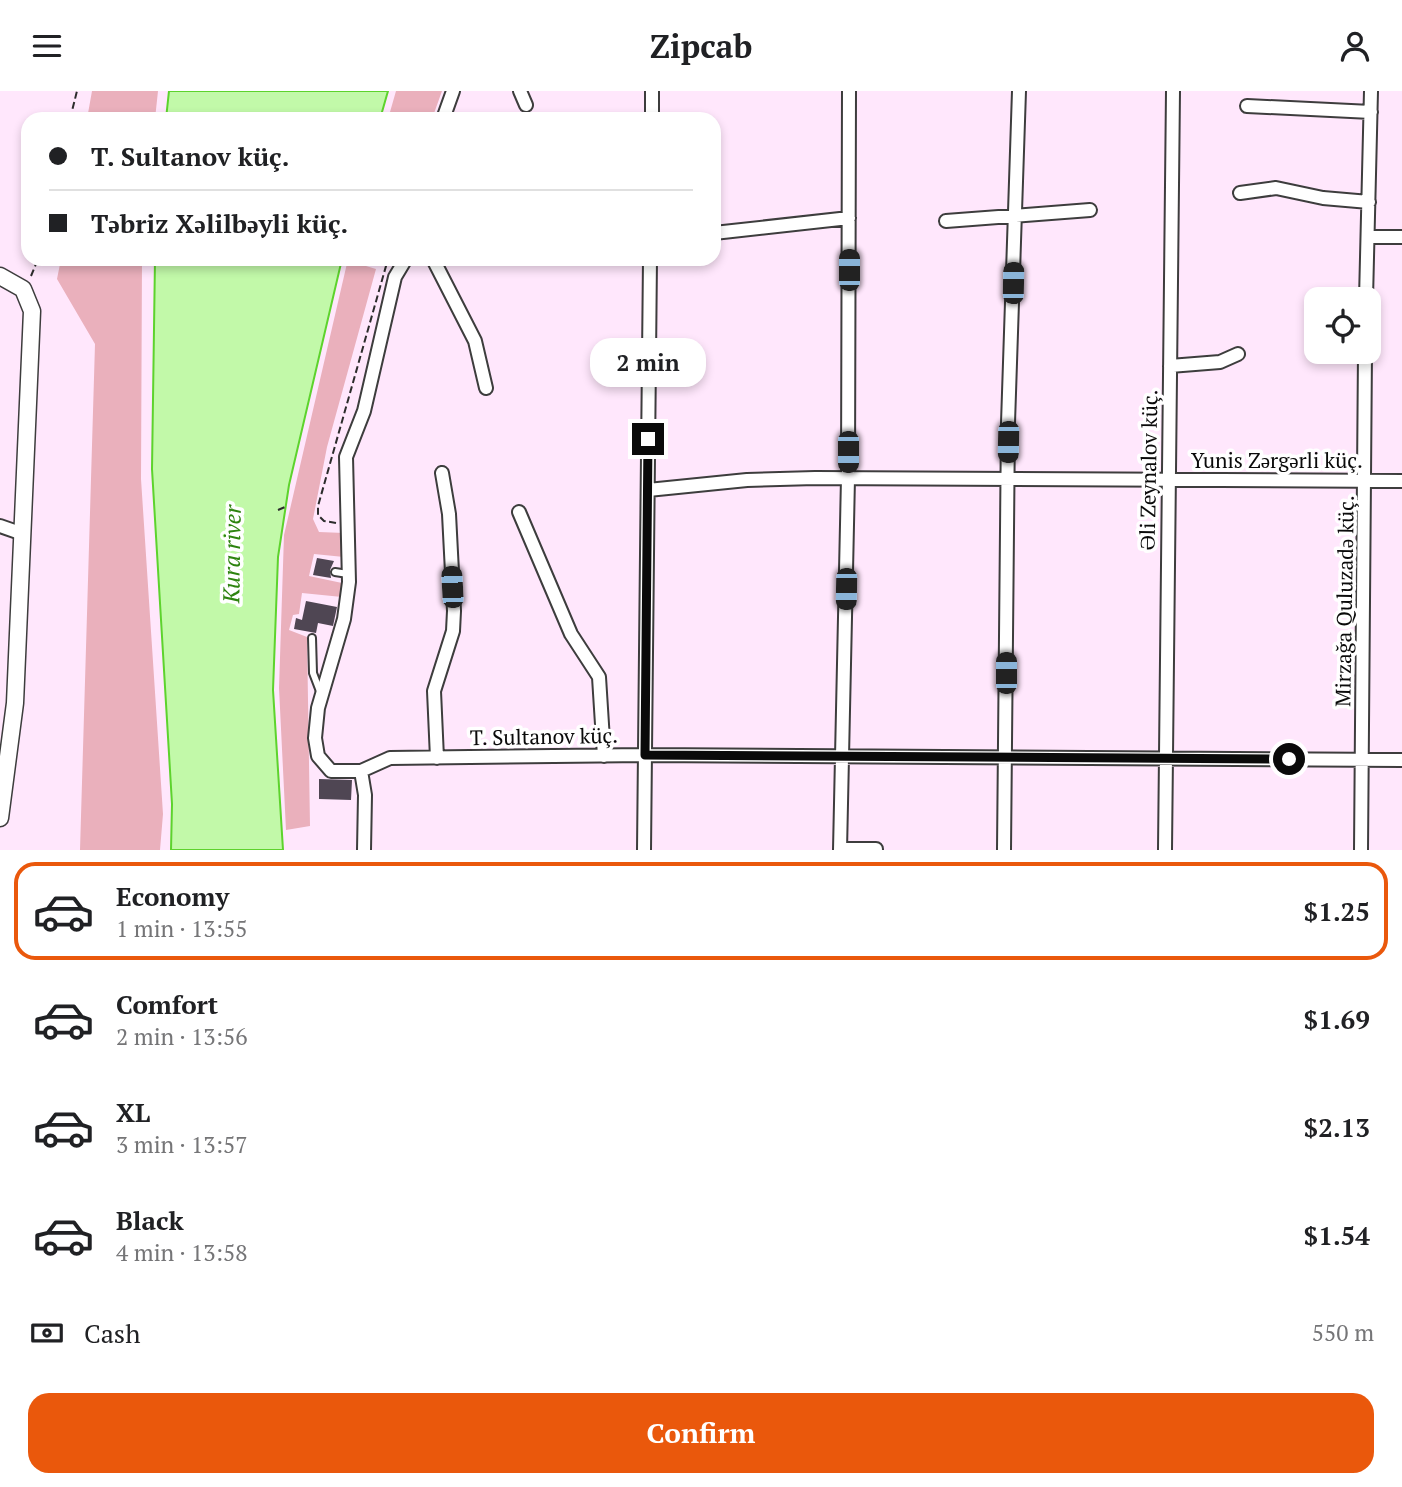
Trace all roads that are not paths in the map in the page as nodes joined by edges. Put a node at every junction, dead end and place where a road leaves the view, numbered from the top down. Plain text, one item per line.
1 (453, 91) edge
2 (520, 91) edge
3 (652, 91) edge
4 (849, 91) edge
5 (1019, 91) edge
6 (1173, 91) edge
7 (1371, 91) edge
8 (526, 105) dead end
9 (1247, 106) dead end
10 (446, 112) edge
11 (652, 112) edge
12 (1371, 112) junction
13 (1240, 193) dead end
14 (1369, 202) junction
15 (1090, 209) dead end
16 (1015, 216) junction
17 (849, 218) junction
18 (946, 221) dead end
19 (721, 232) edge
20 (1368, 237) junction
21 (1402, 237) edge
22 (402, 266) edge
23 (437, 266) edge
24 (650, 266) edge
25 (0, 276) edge
26 (1366, 287) edge
27 (1238, 354) dead end
28 (1365, 364) edge
29 (1170, 366) junction
30 (486, 388) dead end
31 (442, 473) dead end
32 (848, 478) junction
33 (1007, 479) junction
34 (1168, 480) junction
35 (1365, 481) junction
36 (1402, 481) edge
37 (648, 490) junction
38 (519, 512) dead end
39 (0, 526) edge
40 (23, 534) junction
41 (335, 572) dead end
42 (350, 574) junction
43 (312, 638) dead end
44 (321, 696) junction
45 (645, 755) junction
46 (604, 756) junction
47 (842, 756) junction
48 (1006, 756) junction
49 (437, 758) junction
50 (1166, 758) junction
51 (1362, 760) junction
52 (1402, 760) edge
53 (361, 771) junction
54 (0, 818) edge
55 (840, 849) edge
56 (876, 849) edge
57 (364, 850) edge
58 (644, 850) edge
59 (1004, 850) edge
60 (1165, 850) edge
61 (1361, 850) edge

1 - 10 street
2 - 8 street
3 - 11 street
4 - 17 street
5 - 16 street
6 - 29 street, Əli Zeynalov küç.
7 - 12 street
9 - 12 street
12 - 14 street
13 - 14 street
14 - 20 street
15 - 16 street
16 - 18 street
16 - 33 street
17 - 19 street
17 - 32 street
20 - 21 street
20 - 26 street
22 - 42 street
23 - 30 street
24 - 37 street
25 - 40 street
27 - 29 street
28 - 35 street, Mirzağa Quluzadə küç.
29 - 34 street, Əli Zeynalov küç.
31 - 49 street
32 - 33 street, Yunis Zərgərli küç.
32 - 37 street, Yunis Zərgərli küç.
32 - 47 street
33 - 34 street, Yunis Zərgərli küç.
33 - 48 street
34 - 35 street, Yunis Zərgərli küç.
34 - 50 street, Əli Zeynalov küç.
35 - 36 street, Yunis Zərgərli küç.
35 - 51 street, Mirzağa Quluzadə küç.
37 - 45 street
38 - 46 street
39 - 40 street
40 - 54 street
41 - 42 lane
42 - 44 street
43 - 44 lane
44 - 53 street
45 - 46 street, T. Sultanov küç.
45 - 47 street, T. Sultanov küç.
45 - 58 street
46 - 49 street, T. Sultanov küç.
47 - 48 street, T. Sultanov küç.
47 - 55 street
48 - 50 street, T. Sultanov küç.
48 - 59 street
49 - 53 street, T. Sultanov küç.
50 - 51 street, T. Sultanov küç.
50 - 60 street, Əli Zeynalov küç.
51 - 52 street, T. Sultanov küç.
51 - 61 street, Mirzağa Quluzadə küç.
53 - 57 street
55 - 56 street

